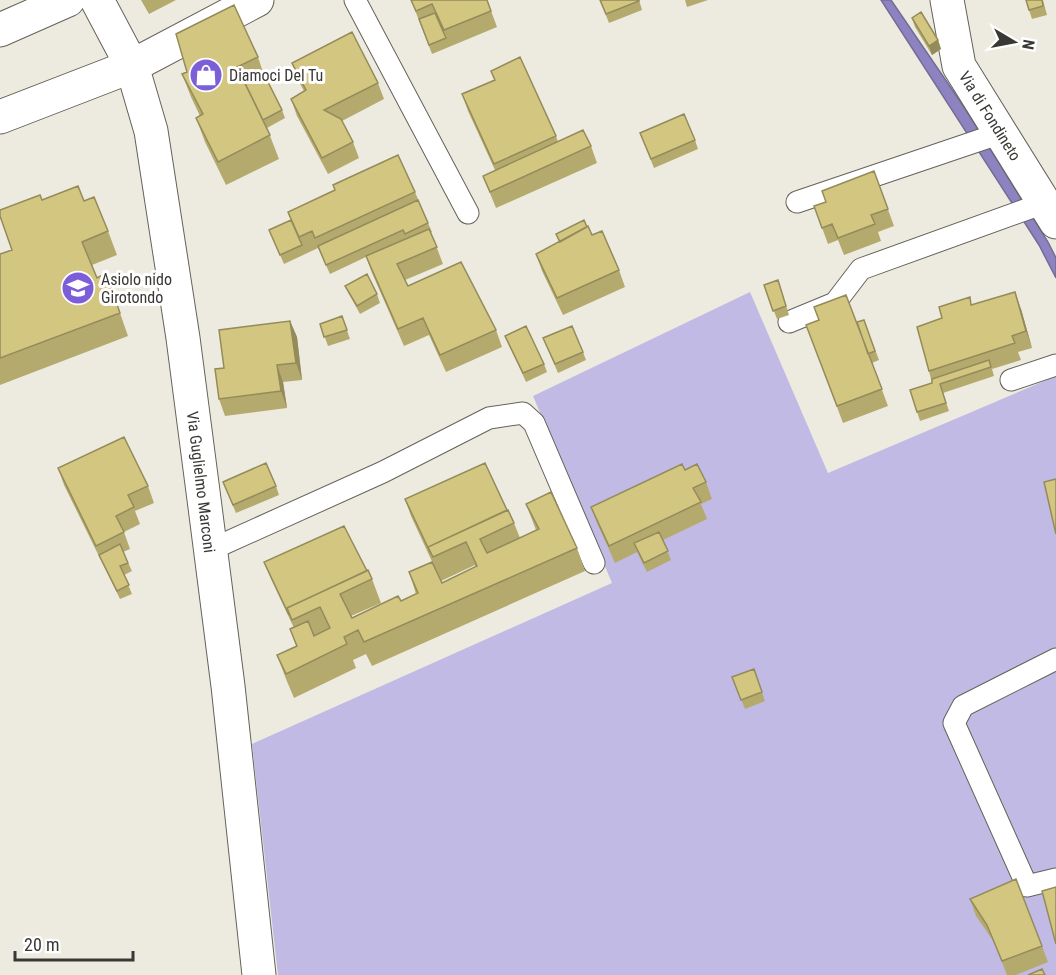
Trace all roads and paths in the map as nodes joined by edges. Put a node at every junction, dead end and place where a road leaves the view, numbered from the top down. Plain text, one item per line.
1 (68, 0) edge
2 (97, 0) edge
3 (257, 0) edge
4 (355, 0) edge
5 (947, 0) edge
6 (0, 30) edge
7 (132, 66) junction
8 (0, 117) edge
9 (995, 136) junction
10 (797, 202) dead end
11 (1045, 202) edge
12 (468, 213) dead end
13 (789, 322) dead end
14 (1056, 365) edge
15 (1011, 380) dead end
16 (210, 550) junction
17 (594, 563) dead end
18 (1056, 659) edge
19 (1056, 879) edge
20 (259, 975) edge

1 - 6 street
2 - 7 street, Via Guglielmo Marconi
3 - 7 street
4 - 12 lane
5 - 9 street, Via di Fondineto
7 - 8 street
7 - 16 street, Via Guglielmo Marconi
9 - 10 lane
9 - 11 street, Via di Fondineto
11 - 13 lane
14 - 15 lane
16 - 17 lane
16 - 20 street, Via Guglielmo Marconi
18 - 19 lane

